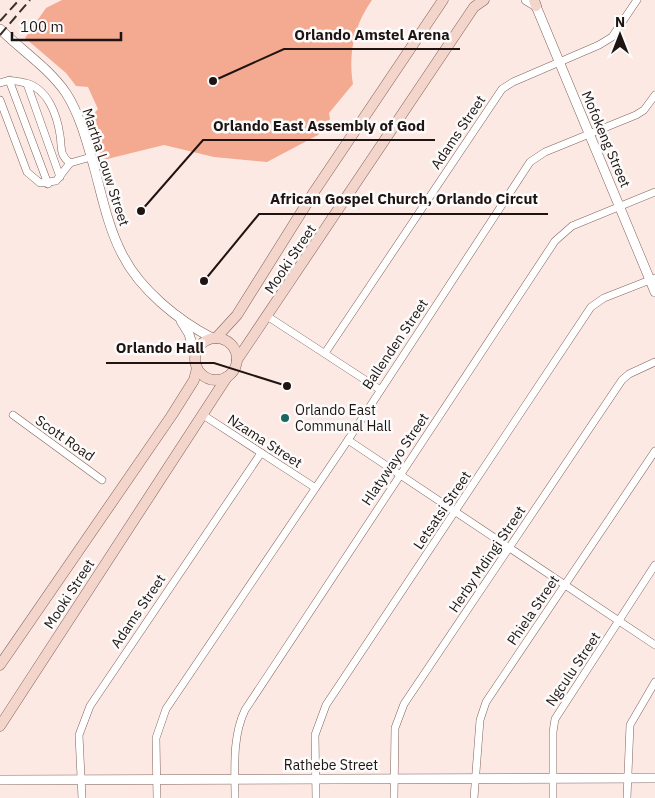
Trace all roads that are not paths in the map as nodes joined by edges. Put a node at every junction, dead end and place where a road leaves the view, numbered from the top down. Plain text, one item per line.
1 (443, 0) edge
2 (479, 0) edge
3 (485, 0) edge
4 (526, 0) edge
5 (638, 0) edge
6 (535, 3) edge
7 (0, 30) edge
8 (559, 62) junction
9 (9, 80) junction
10 (0, 83) edge
11 (27, 84) junction
12 (655, 95) edge
13 (0, 100) edge
14 (589, 134) junction
15 (91, 157) junction
16 (70, 163) junction
17 (60, 177) junction
18 (48, 184) junction
19 (655, 192) edge
20 (620, 207) junction
21 (653, 280) edge
22 (655, 292) edge
23 (267, 316) junction
24 (180, 318) junction
25 (214, 338) junction
26 (325, 353) junction
27 (195, 354) junction
28 (237, 360) junction
29 (655, 362) edge
30 (197, 368) junction
31 (227, 377) junction
32 (379, 389) junction
33 (13, 415) dead end
34 (203, 416) junction
35 (348, 440) junction
36 (655, 451) edge
37 (261, 453) junction
38 (400, 474) junction
39 (102, 480) dead end
40 (314, 488) junction
41 (456, 512) junction
42 (509, 548) junction
43 (655, 565) edge
44 (565, 585) junction
45 (620, 622) junction
46 (655, 645) edge
47 (0, 665) edge
48 (655, 682) edge
49 (0, 726) edge
50 (476, 778) junction
51 (552, 778) junction
52 (628, 778) junction
53 (655, 778) edge
54 (158, 779) junction
55 (235, 779) junction
56 (315, 779) junction
57 (394, 779) junction
58 (2, 780) edge
59 (81, 780) junction
60 (82, 798) edge
61 (157, 798) edge
62 (235, 798) edge
63 (316, 798) edge
64 (394, 798) edge
65 (474, 798) edge
66 (553, 798) edge
67 (627, 798) edge

1 - 25 main road, Mooki Street
2 - 3 main road
3 - 23 main road, Mooki Street
4 - 6 street, Mofokeng Street
5 - 8 street, Adams Street
6 - 8 street, Mofokeng Street
7 - 15 street, Martha Louw Street
8 - 14 street, Mofokeng Street
8 - 26 street, Adams Street
9 - 10 street
9 - 11 street
9 - 18 street
11 - 16 street
11 - 17 street
12 - 14 street, Ballenden Street
13 - 18 street
14 - 20 street, Mofokeng Street
14 - 32 street, Ballenden Street
15 - 16 street
15 - 24 street, Martha Louw Street
16 - 17 street
17 - 18 street
19 - 20 street, Hlatywayo Street
20 - 21 street, Mofokeng Street
20 - 38 street, Hlatywayo Street
21 - 22 street, Mofokeng Street
21 - 41 street, Letsatsi Street
23 - 26 street
23 - 28 main road, Mooki Street
24 - 25 street, Martha Louw Street
24 - 27 street, Martha Louw Street
25 - 27 main road
25 - 28 main road
26 - 32 street
27 - 30 main road
28 - 31 main road
29 - 42 street, Herby Mdingi Street
30 - 31 main road
30 - 47 main road, Mooki Street
31 - 34 main road, Mooki Street
32 - 35 street, Ballenden Street
33 - 39 street, Scott Road
34 - 37 street, Nzama Street
34 - 49 main road, Mooki Street
35 - 38 street
35 - 40 street, Ballenden Street
36 - 44 street, Phiela Street
37 - 40 street, Nzama Street
37 - 59 street, Adams Street
38 - 41 street
38 - 55 street, Hlatywayo Street
40 - 54 street, Ballenden Street
41 - 42 street
41 - 56 street, Letsatsi Street
42 - 44 street
42 - 57 street, Herby Mdingi Street
43 - 45 street, Ngculu Street
44 - 45 street
44 - 50 street, Phiela Street
45 - 46 street
45 - 51 street, Ngculu Street
48 - 52 street
50 - 51 street, Rathebe Street
50 - 57 street, Rathebe Street
50 - 65 street, Phiela Street
51 - 52 street, Rathebe Street
51 - 66 street, Ngculu Street
52 - 53 street, Rathebe Street
52 - 67 street
54 - 55 street, Rathebe Street
54 - 59 street, Rathebe Street
54 - 61 street, Ballenden Street
55 - 56 street, Rathebe Street
55 - 62 street, Hlatywayo Street
56 - 57 street, Rathebe Street
56 - 63 street, Letsatsi Street
57 - 64 street, Herby Mdingi Street
58 - 59 street, Rathebe Street
59 - 60 street, Adams Street

